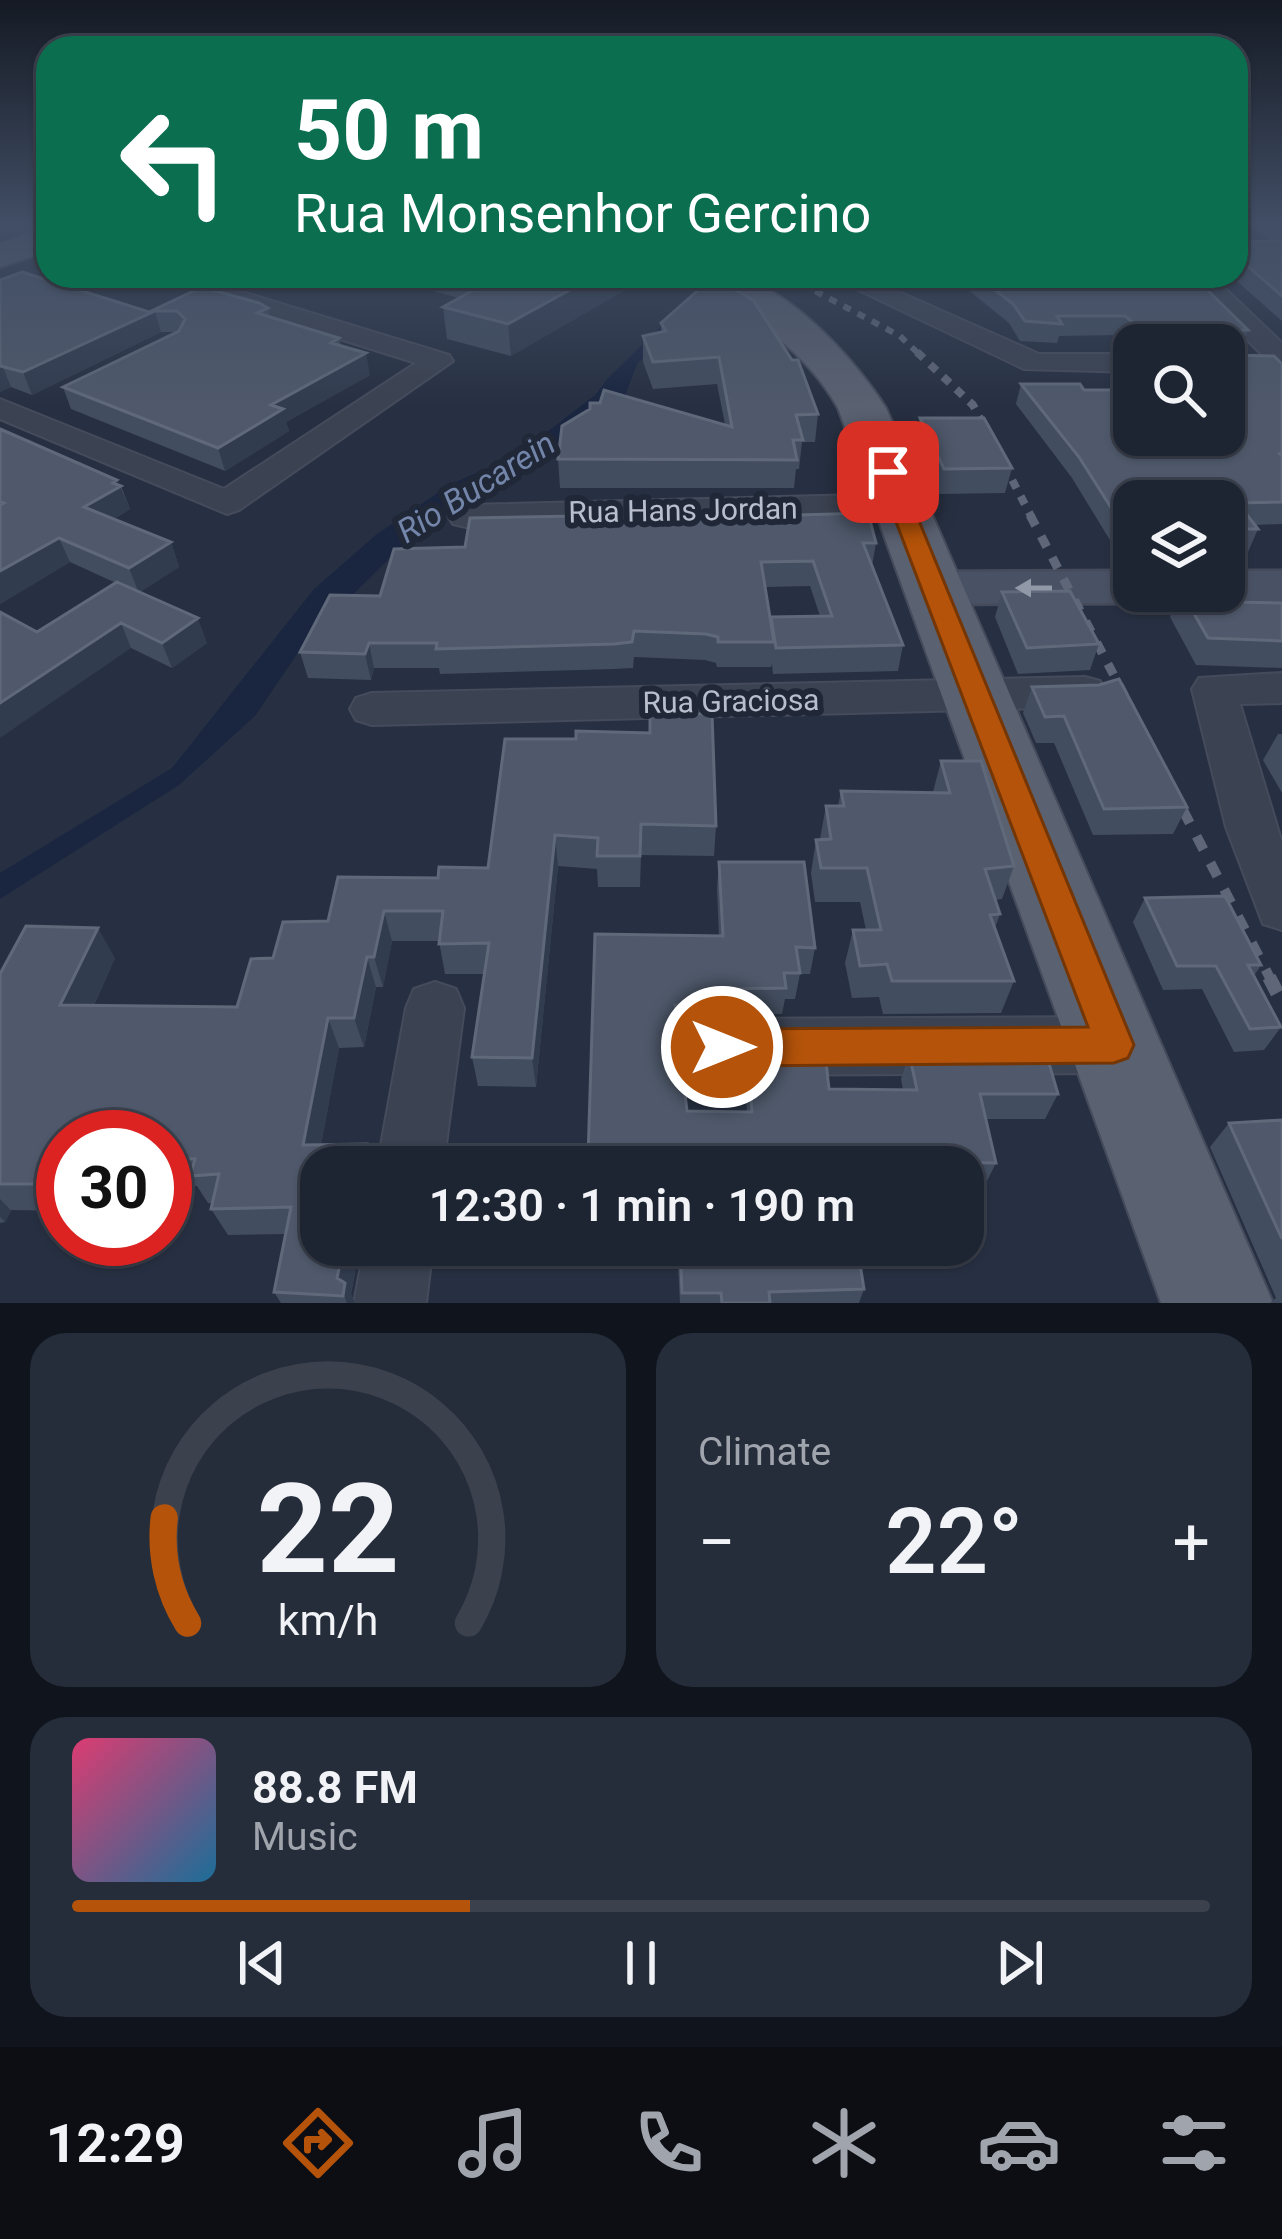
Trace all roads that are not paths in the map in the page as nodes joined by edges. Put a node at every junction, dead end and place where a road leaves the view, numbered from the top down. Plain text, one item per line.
1 (202, 288) edge
2 (724, 288) edge
3 (868, 288) edge
4 (1210, 288) edge
5 (1282, 361) edge
6 (1113, 363) edge
7 (1245, 363) edge
8 (60, 399) edge
9 (11, 413) edge
10 (900, 505) junction
11 (466, 515) edge
12 (1113, 587) edge
13 (1245, 587) edge
14 (1282, 587) edge
15 (933, 588) junction
16 (1282, 688) edge
17 (1089, 692) edge
18 (976, 695) junction
19 (372, 709) dead end
20 (1282, 908) edge
21 (435, 1008) dead end
22 (1114, 1045) junction
23 (722, 1047) dead end
24 (413, 1146) edge
25 (396, 1266) edge
26 (390, 1303) edge
27 (1217, 1303) edge

1 - 9 street
2 - 10 main road
3 - 6 street
4 - 5 street
5 - 7 street
8 - 9 street
10 - 11 street, Rua Hans Jordan
10 - 15 main road
12 -> 15 street
13 - 14 street
15 - 18 main road
16 - 20 street
17 - 18 street, Rua Graciosa
18 - 19 street, Rua Graciosa
18 - 22 main road
21 - 24 street
22 - 23 street
22 - 27 main road
25 - 26 street

